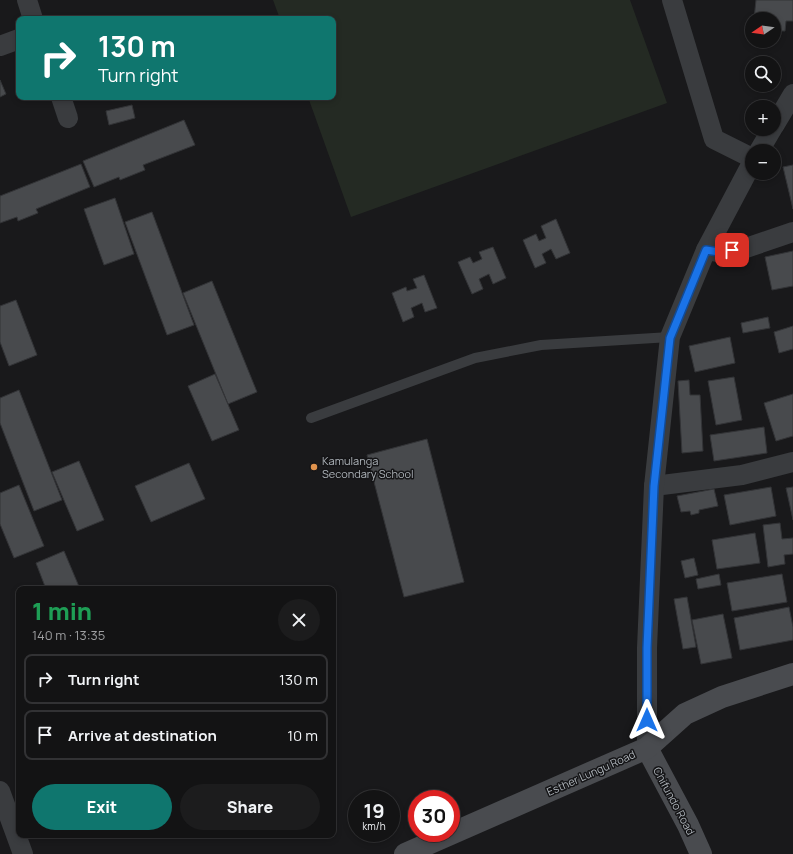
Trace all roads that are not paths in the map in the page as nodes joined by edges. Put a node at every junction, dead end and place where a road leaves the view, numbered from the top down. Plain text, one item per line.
1 (27, 0) edge
2 (672, 0) edge
3 (32, 16) edge
4 (16, 40) edge
5 (0, 46) edge
6 (793, 94) edge
7 (62, 100) edge
8 (781, 114) edge
9 (68, 118) dead end
10 (745, 154) edge
11 (745, 176) edge
12 (793, 232) edge
13 (706, 250) junction
14 (670, 338) junction
15 (311, 418) dead end
16 (793, 462) edge
17 (654, 486) junction
18 (793, 674) edge
19 (647, 748) junction
20 (0, 791) edge
21 (16, 833) edge
22 (18, 838) edge
23 (24, 854) edge
24 (405, 854) edge
25 (701, 854) edge

1 - 3 street
2 - 10 street
4 - 5 street
6 - 8 street
7 - 9 street
11 - 13 street
12 - 13 street
13 - 14 street
14 - 15 lane
14 - 17 street
16 - 17 street
17 - 19 street
18 - 19 street, Esther Lungu Road
19 - 24 street, Esther Lungu Road
19 - 25 street, Chifundo Road
20 - 21 street
22 - 23 street

